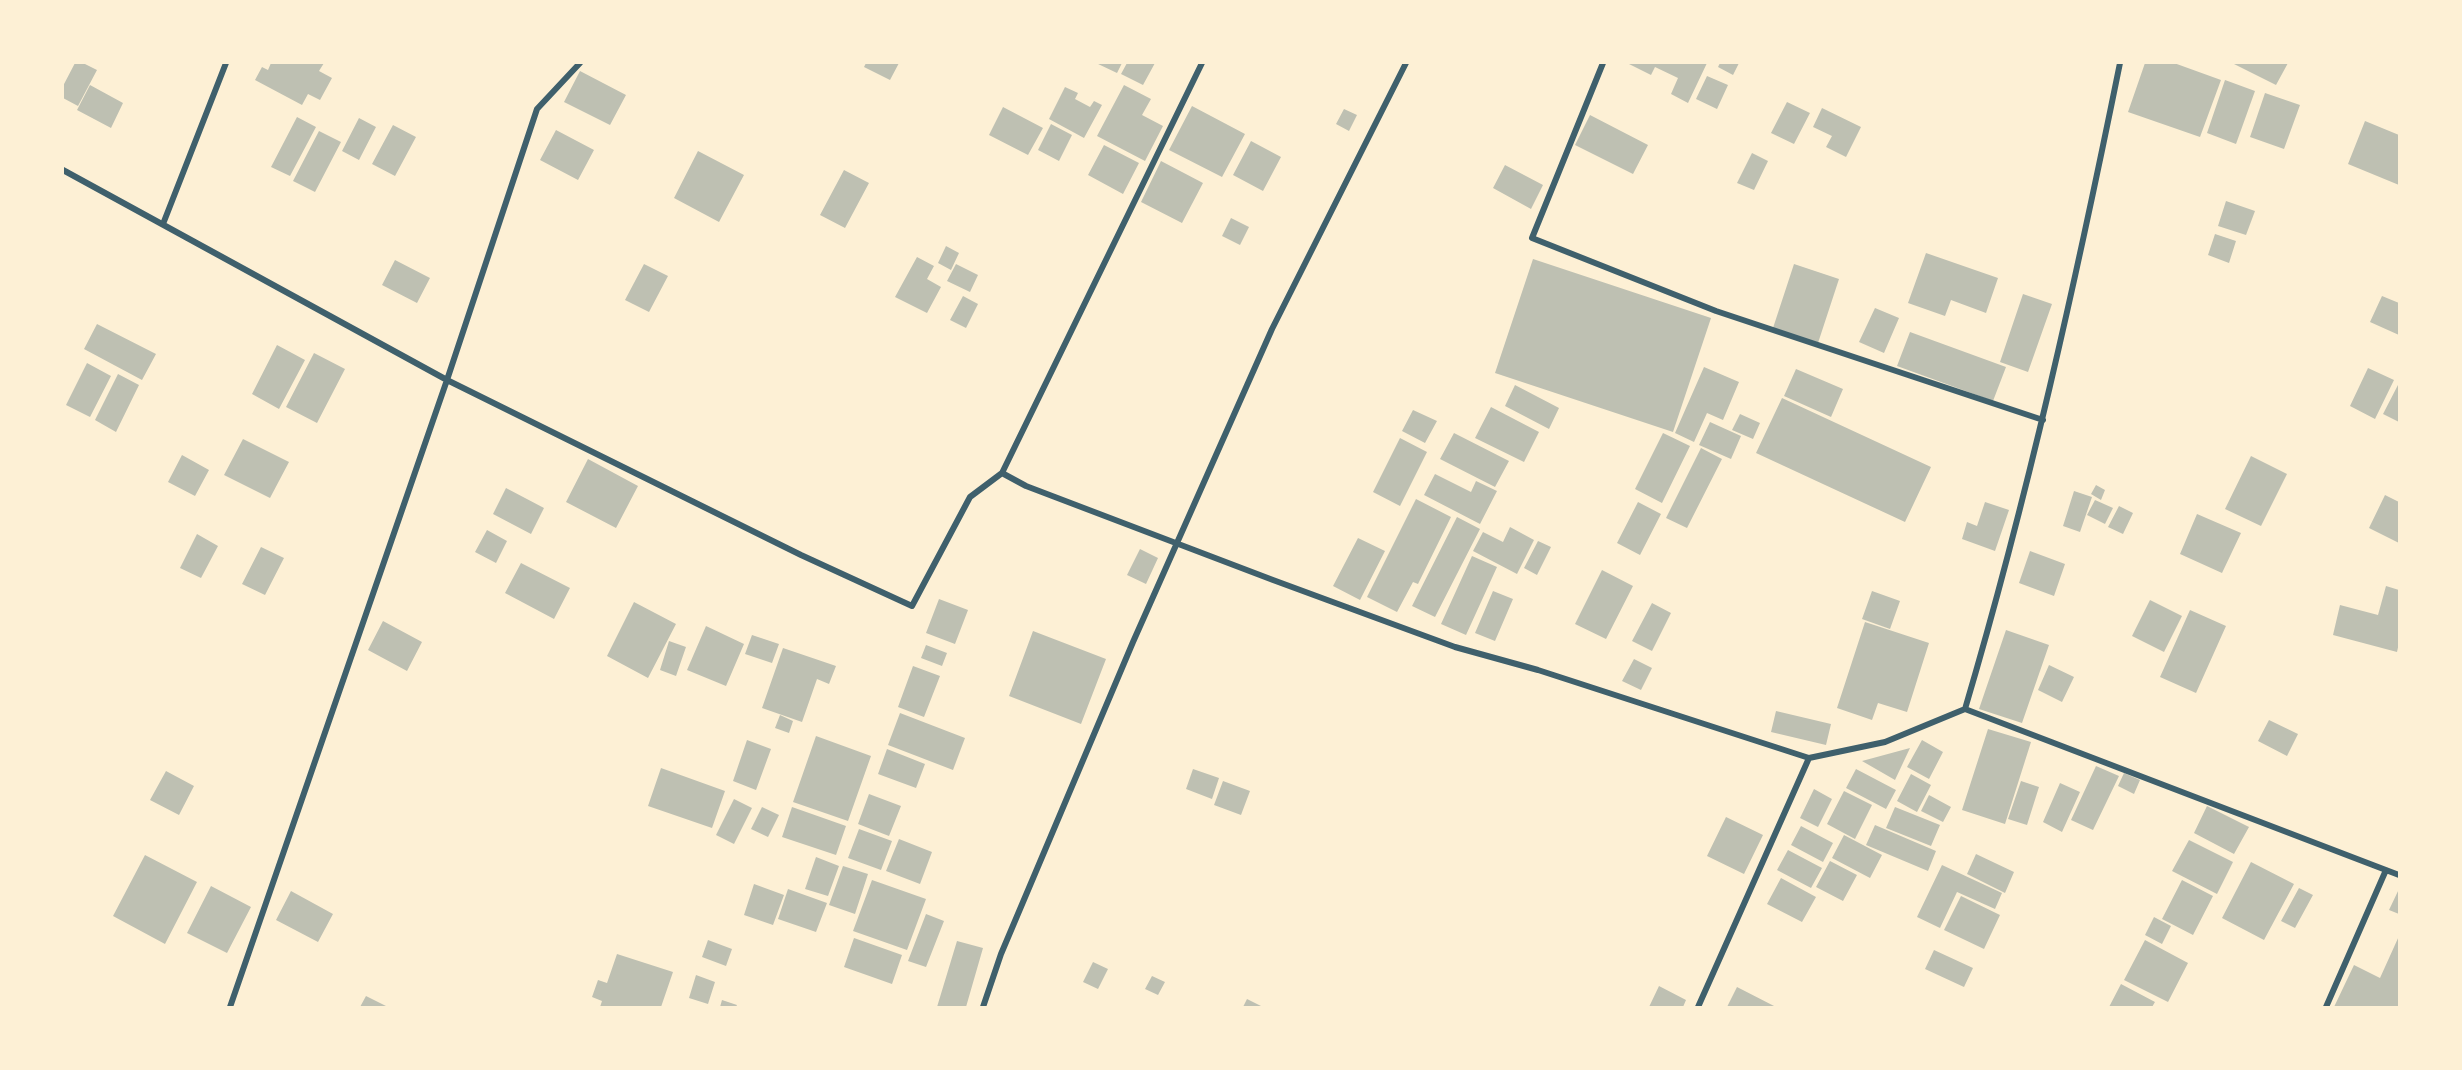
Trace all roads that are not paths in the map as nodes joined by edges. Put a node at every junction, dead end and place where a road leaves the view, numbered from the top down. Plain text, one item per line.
1 (226, 63) edge
2 (580, 63) edge
3 (1202, 63) edge
4 (1406, 63) edge
5 (1603, 63) edge
6 (2120, 63) edge
7 (63, 170) edge
8 (162, 224) junction
9 (447, 380) junction
10 (2043, 420) junction
11 (1002, 473) junction
12 (1176, 543) junction
13 (1965, 709) junction
14 (1809, 758) junction
15 (2386, 870) junction
16 (2399, 875) edge
17 (230, 1007) edge
18 (983, 1007) edge
19 (1698, 1007) edge
20 (2326, 1007) edge

1 - 8 street
2 - 9 street
3 - 11 street
4 - 12 street
5 - 10 street
6 - 10 street
7 - 8 street
8 - 9 street
9 - 11 street
9 - 17 street
10 - 13 street
11 - 12 street
12 - 14 street
12 - 18 street
13 - 14 street
13 - 15 street
14 - 19 street
15 - 16 street
15 - 20 street

